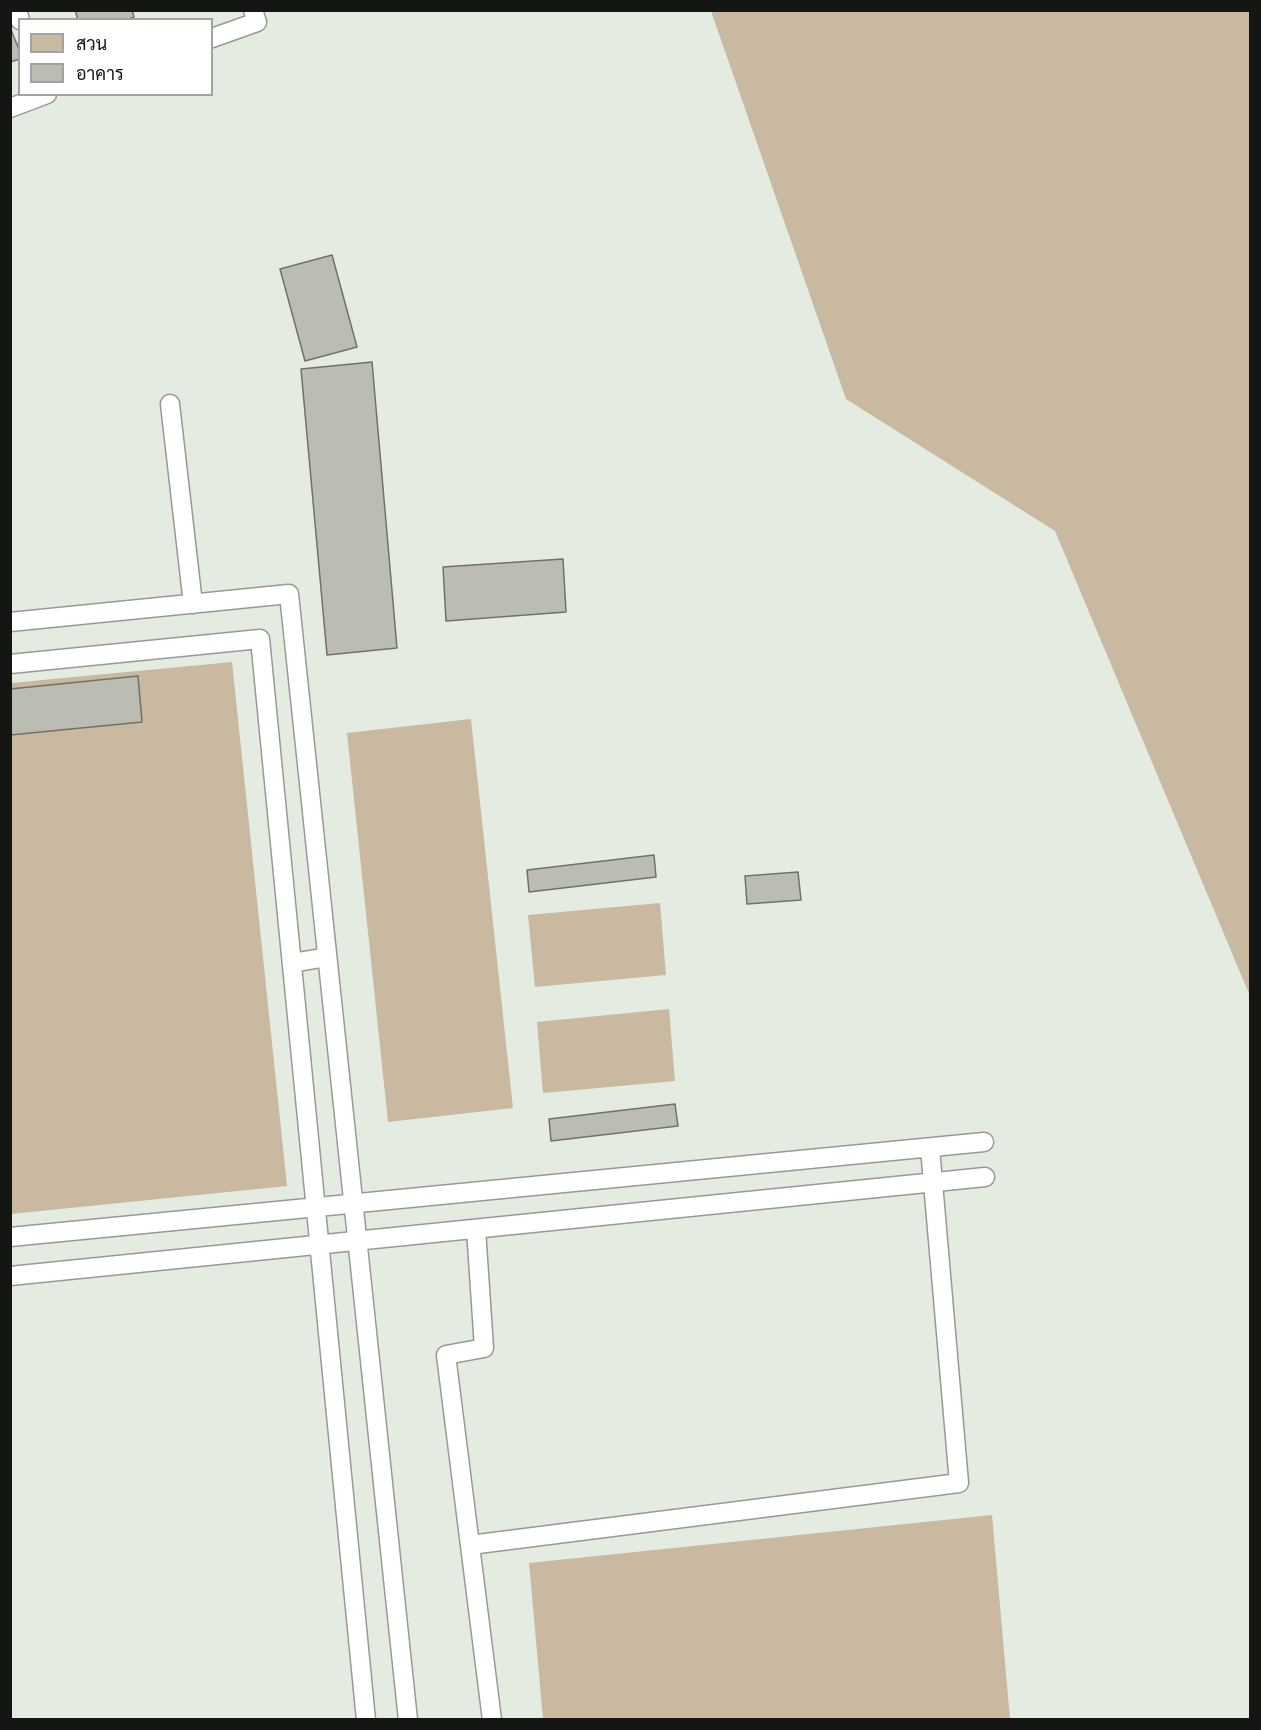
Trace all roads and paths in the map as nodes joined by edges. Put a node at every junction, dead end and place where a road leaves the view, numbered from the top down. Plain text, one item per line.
1 (253, 10) edge
2 (213, 38) edge
3 (44, 96) edge
4 (10, 108) edge
5 (170, 404) dead end
6 (192, 604) junction
7 (10, 622) edge
8 (10, 664) edge
9 (327, 957) junction
10 (292, 963) junction
11 (984, 1142) dead end
12 (930, 1148) junction
13 (985, 1176) dead end
14 (932, 1182) junction
15 (354, 1204) junction
16 (316, 1208) junction
17 (476, 1229) junction
18 (10, 1237) edge
19 (357, 1241) junction
20 (320, 1245) junction
21 (10, 1276) edge
22 (470, 1545) junction
23 (366, 1719) edge
24 (408, 1719) edge
25 (492, 1719) edge

1 - 2 lane
3 - 4 lane
5 - 6 lane
6 - 7 lane
6 - 9 lane
8 - 10 lane
9 - 10 lane
9 - 15 lane
10 - 16 lane
11 - 12 lane
12 - 14 lane
12 - 15 lane
13 - 14 lane
14 - 17 lane
14 - 22 lane
15 - 16 lane
15 - 19 lane
16 - 18 lane
16 - 20 lane
17 - 19 lane
17 - 22 lane
19 - 20 lane
19 - 24 lane
20 - 21 lane
20 - 23 lane
22 - 25 lane

